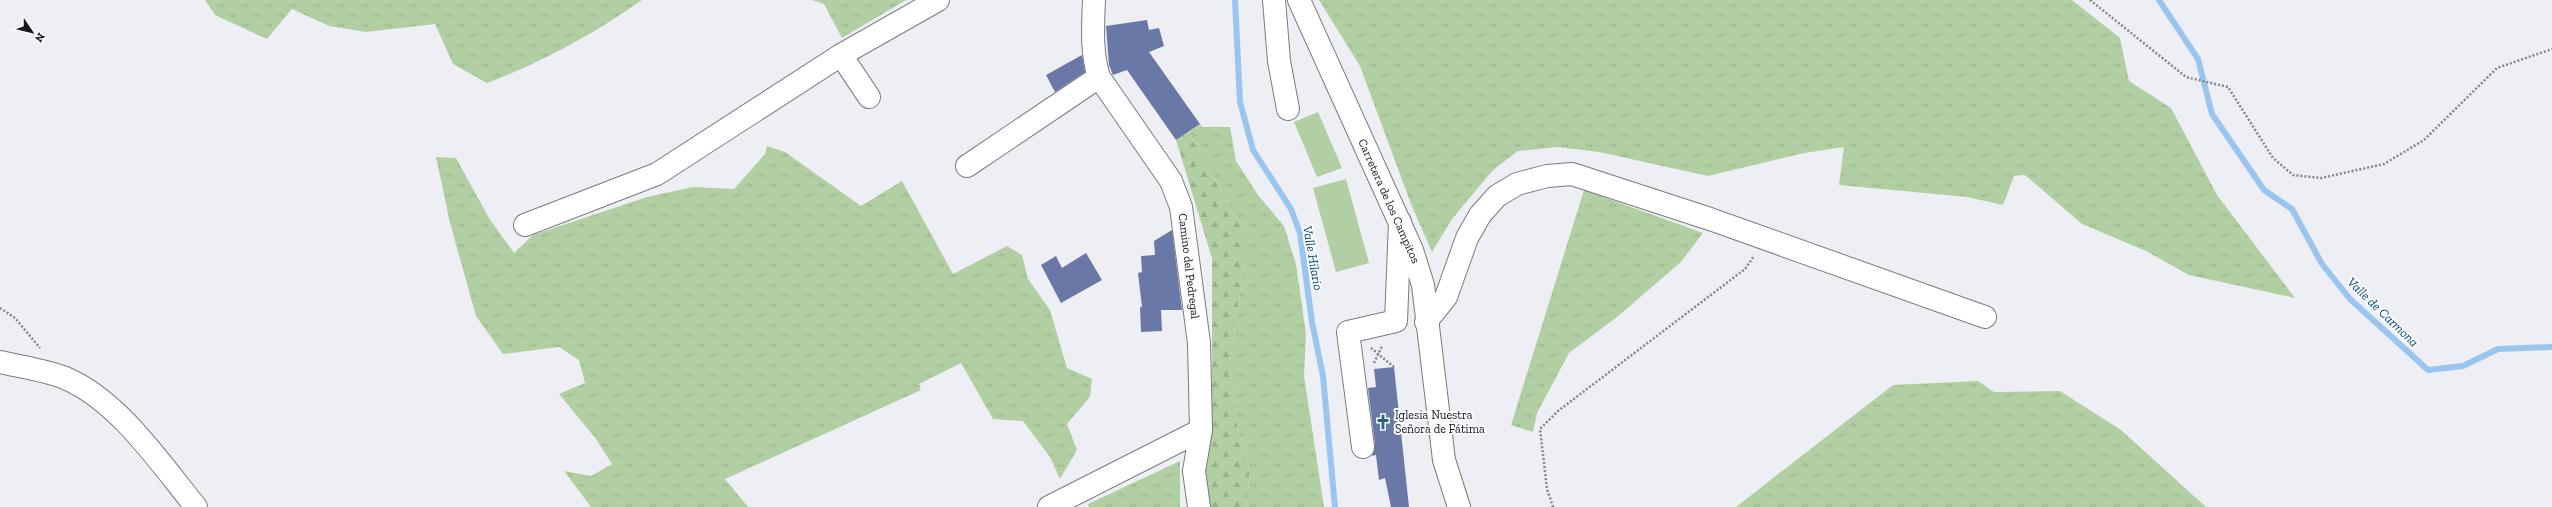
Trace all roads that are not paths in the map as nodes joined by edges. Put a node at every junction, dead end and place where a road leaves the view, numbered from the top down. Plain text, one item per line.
1 (938, 0) edge
2 (1094, 0) edge
3 (1274, 0) edge
4 (1299, 0) edge
5 (841, 55) junction
6 (1099, 77) junction
7 (869, 97) dead end
8 (1288, 109) dead end
9 (967, 166) dead end
10 (1400, 222) junction
11 (526, 224) dead end
12 (1985, 317) dead end
13 (1426, 322) junction
14 (0, 362) edge
15 (1201, 430) junction
16 (1362, 447) dead end
17 (196, 507) edge
18 (1049, 507) edge
19 (1199, 507) edge
20 (1459, 507) edge

1 - 5 street
2 - 6 street, Camino del Pedregal
3 - 8 street
4 - 10 street, Carretera de los Campitos
5 - 7 street
5 - 11 street
6 - 9 street
6 - 15 street, Camino del Pedregal
10 - 13 street, Carretera de los Campitos
10 - 16 street
12 - 13 street
13 - 20 street, Carretera de los Campitos
14 - 17 street
15 - 18 street
15 - 19 street, Camino del Pedregal

